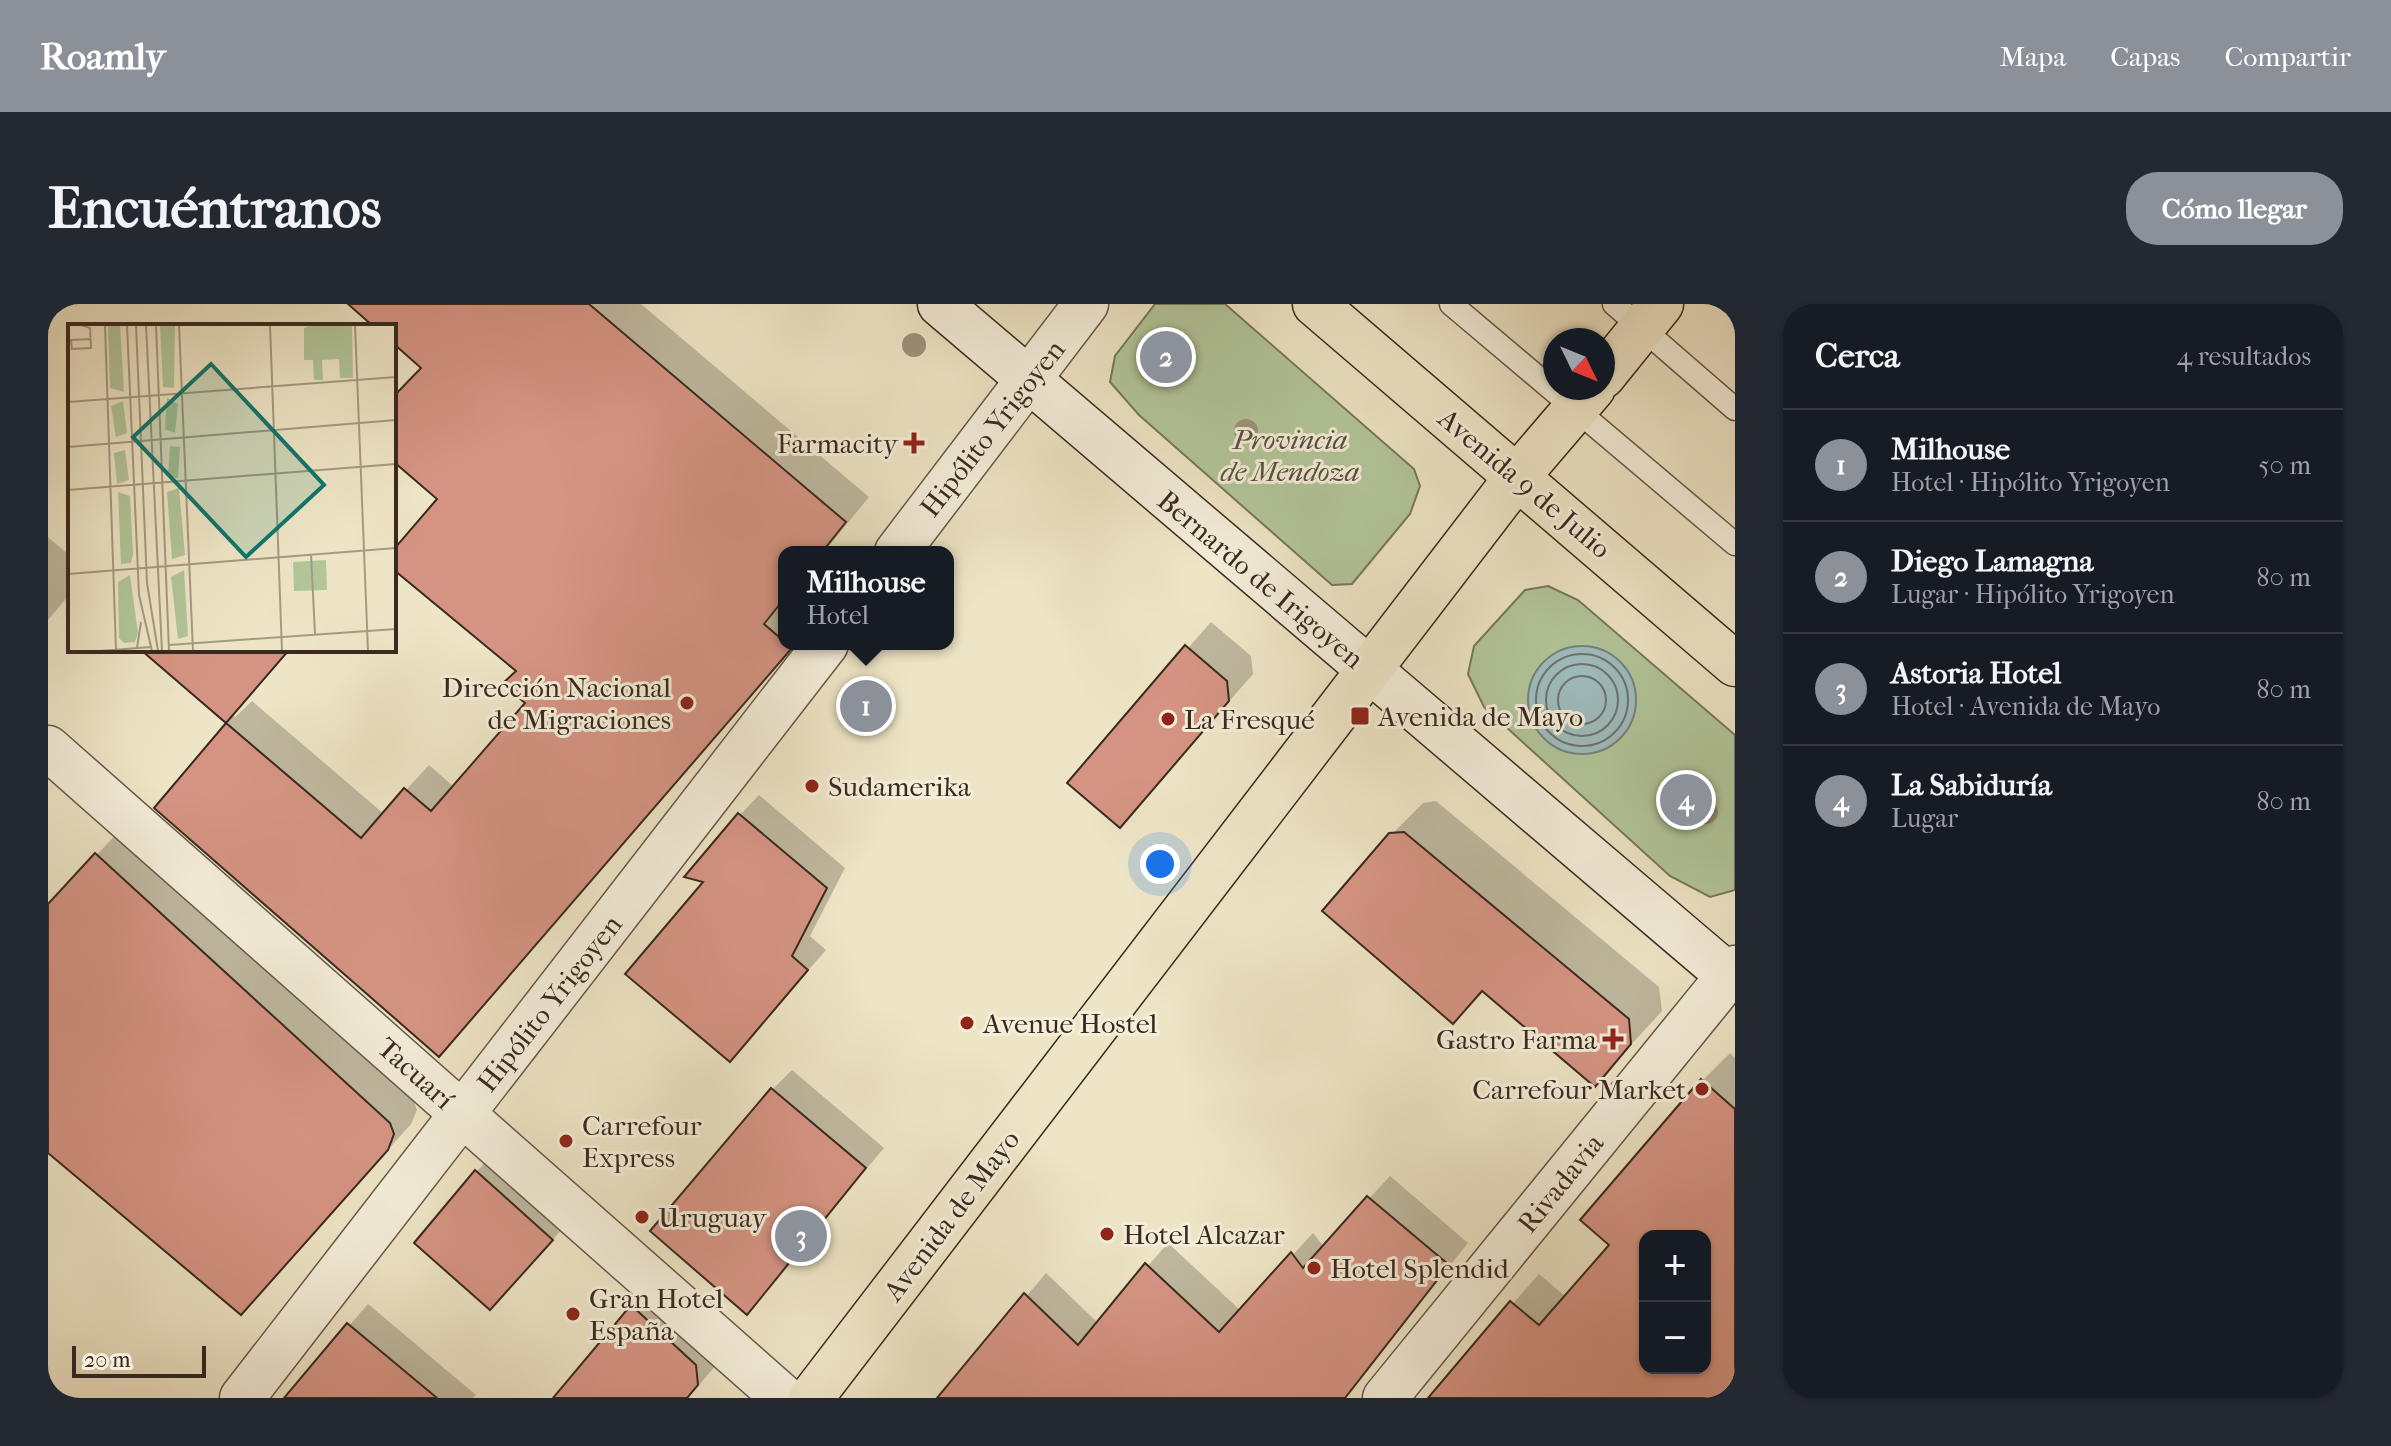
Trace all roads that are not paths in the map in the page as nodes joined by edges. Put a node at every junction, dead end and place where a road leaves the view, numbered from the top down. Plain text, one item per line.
1 (940, 304) edge
2 (1086, 304) edge
3 (1315, 304) edge
4 (1451, 304) edge
5 (1640, 312) edge
6 (1615, 355) edge
7 (1543, 369) edge
8 (1029, 380) junction
9 (1582, 400) edge
10 (1586, 400) edge
11 (1735, 409) edge
12 (1517, 477) junction
13 (1735, 544) edge
14 (902, 546) edge
15 (821, 650) edge
16 (1735, 664) edge
17 (1371, 672) junction
18 (48, 748) edge
19 (1733, 975) edge
20 (463, 1115) junction
21 (242, 1398) edge
22 (784, 1398) edge
23 (811, 1398) edge
24 (1385, 1398) edge

1 - 8 street, Bernardo de Irigoyen
2 - 8 street, Hipólito Yrigoyen
3 - 12 main road, Avenida 9 de Julio
4 - 7 lane
5 - 6 main road
5 - 11 lane
8 - 14 street, Hipólito Yrigoyen
8 - 17 street, Bernardo de Irigoyen
9 - 12 main road, Avenida de Mayo
10 - 13 lane
12 - 16 main road, Avenida 9 de Julio
12 - 17 main road, Avenida de Mayo
15 - 20 street, Hipólito Yrigoyen
17 - 19 street, Bernardo de Irigoyen
17 - 23 main road, Avenida de Mayo
18 - 20 street, Tacuarí
19 - 24 street, Rivadavia
20 - 21 street, Hipólito Yrigoyen
20 - 22 street, Tacuarí

